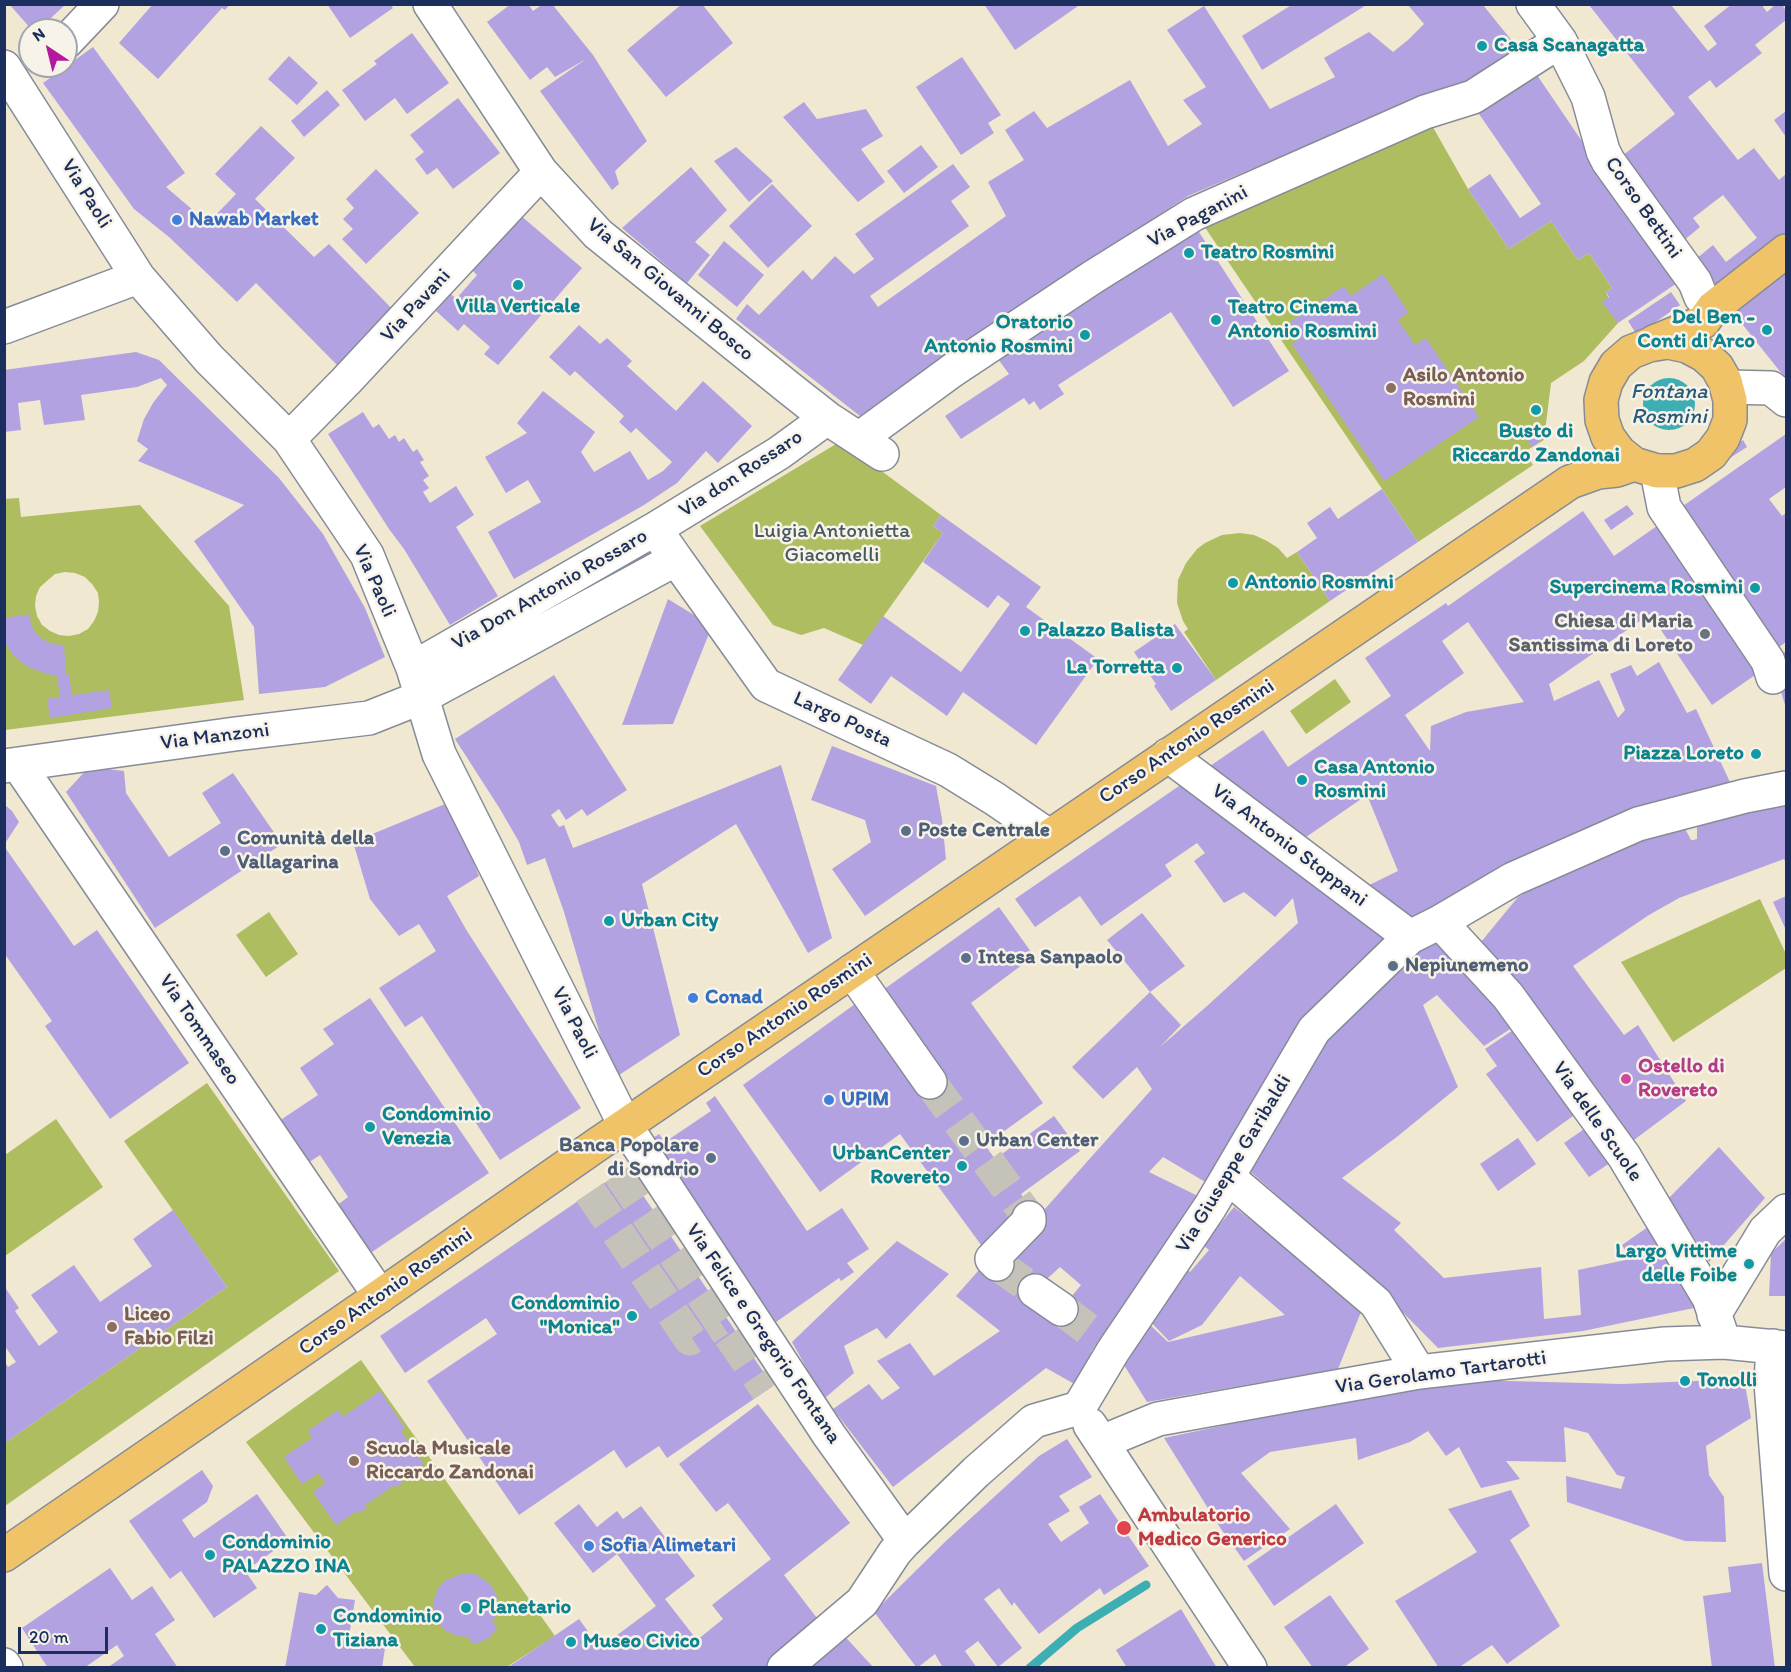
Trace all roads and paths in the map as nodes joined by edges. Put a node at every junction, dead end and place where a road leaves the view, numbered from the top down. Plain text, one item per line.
1 (102, 4) edge
2 (430, 4) edge
3 (1533, 4) edge
4 (78, 29) edge
5 (1560, 41) junction
6 (20, 78) edge
7 (541, 172) junction
8 (1786, 250) edge
9 (138, 277) junction
10 (1703, 304) junction
11 (4, 327) edge
12 (1649, 345) junction
13 (1704, 355) junction
14 (1727, 387) junction
15 (1786, 400) edge
16 (827, 418) junction
17 (1602, 420) junction
18 (289, 439) junction
19 (871, 446) joint
20 (1645, 468) junction
21 (1570, 482) junction
22 (655, 529) junction
23 (676, 559) junction
24 (1773, 676) dead end
25 (417, 683) junction
26 (1168, 755) junction
27 (11, 765) edge
28 (1786, 788) edge
29 (1049, 836) junction
30 (1440, 922) junction
31 (1410, 937) junction
32 (852, 971) junction
33 (930, 1082) tunnel mouth
34 (625, 1125) junction
35 (1228, 1177) junction
36 (1786, 1211) edge
37 (1029, 1218) dead end
38 (997, 1264) dead end
39 (380, 1296) junction
40 (1719, 1328) junction
41 (1780, 1347) edge
42 (1419, 1372) junction
43 (1079, 1408) junction
44 (1102, 1442) junction
45 (905, 1541) junction
46 (4, 1555) edge
47 (1786, 1574) edge
48 (784, 1668) edge
49 (1250, 1668) edge

1 - 4 street
2 - 7 street, Via San Giovanni Bosco
3 - 5 street, Corso Bettini
5 - 10 street, Corso Bettini
5 - 19 street, Via Paganini
6 - 9 street, Via Paoli
7 - 16 street, Via San Giovanni Bosco
7 - 18 street, Via Pavani
8 - 10 main road
9 - 11 street
9 - 18 street, Via Paoli
10 - 12 main road
10 - 13 main road
12 - 13 main road
12 - 17 main road
13 - 14 main road
14 - 15 street
14 - 20 main road
16 - 19 street, Via San Giovanni Bosco
16 - 22 street, Via don Rossaro
17 - 20 main road
17 - 21 main road
18 - 25 street, Via Paoli
20 - 21 main road
20 - 24 street
21 - 26 main road, Corso Antonio Rosmini
22 - 23 street, Via Don Antonio Rossaro
22 - 25 street, Via Don Antonio Rossaro
23 - 25 street, Via Don Antonio Rossaro
23 - 29 street, Largo Posta
25 - 27 street, Via Manzoni
25 - 34 street, Via Paoli
26 - 29 main road, Corso Antonio Rosmini
26 - 31 street, Via Antonio Stoppani
27 - 39 street, Via Tommaseo
28 - 30 street, Via Giuseppe Garibaldi
29 - 32 main road, Corso Antonio Rosmini
30 - 31 street, Via Giuseppe Garibaldi
30 - 40 street, Via delle Scuole
31 - 35 street, Via Giuseppe Garibaldi
32 - 33 street
32 - 34 main road, Corso Antonio Rosmini
34 - 39 main road, Corso Antonio Rosmini
34 - 45 street, Via Felice e Gregorio Fontana
35 - 42 street
35 - 43 street, Via Giuseppe Garibaldi
36 - 40 street
37 - 38 street
39 - 46 main road, Corso Antonio Rosmini
40 - 41 street, Via Gerolamo Tartarotti
40 - 42 street, Via Gerolamo Tartarotti
41 - 47 street
42 - 44 street, Via Gerolamo Tartarotti
43 - 44 street
43 - 45 street
44 - 49 street
45 - 48 street

